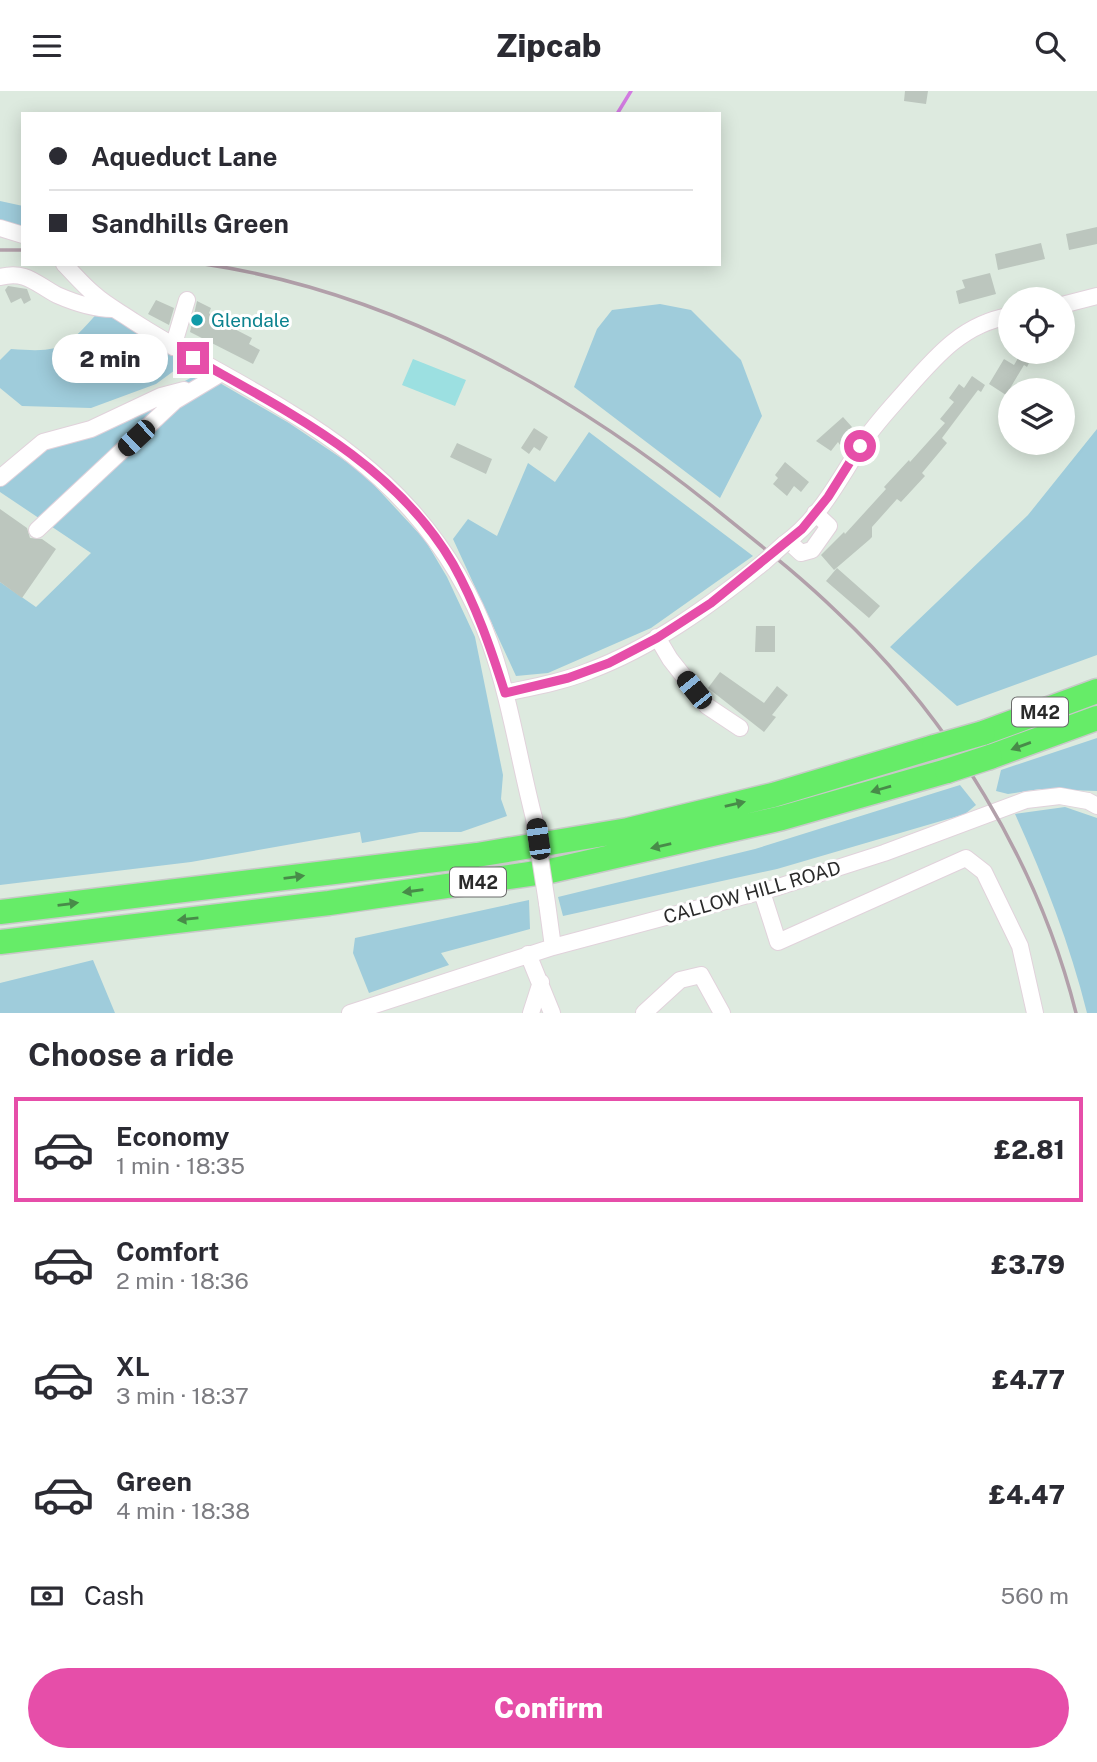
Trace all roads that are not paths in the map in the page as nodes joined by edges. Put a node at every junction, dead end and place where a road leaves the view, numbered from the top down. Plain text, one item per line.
1 (0, 228) edge
2 (21, 234) edge
3 (66, 266) edge
4 (0, 277) edge
5 (1097, 296) edge
6 (187, 300) dead end
7 (1075, 302) edge
8 (115, 309) junction
9 (998, 319) edge
10 (173, 347) junction
11 (220, 374) junction
12 (200, 386) junction
13 (0, 478) edge
14 (37, 530) dead end
15 (657, 638) junction
16 (1097, 691) edge
17 (505, 693) junction
18 (1097, 718) edge
19 (740, 728) dead end
20 (1097, 806) edge
21 (762, 892) junction
22 (0, 912) edge
23 (0, 942) edge
24 (553, 947) junction
25 (528, 954) junction
26 (541, 982) junction
27 (350, 1013) edge
28 (531, 1013) edge
29 (552, 1013) edge
30 (644, 1013) edge
31 (722, 1013) edge
32 (1035, 1013) edge

1 - 2 street
3 - 8 street
4 - 8 street
5 - 7 street
6 - 10 street
8 - 10 street
9 - 15 street, bridge
10 - 11 street
11 - 12 street
11 - 17 street
12 - 13 street
12 - 14 street
15 - 17 street
15 - 19 street
22 -> 16 highway, M42, bridge
17 - 24 street, bridge
18 -> 23 highway, M42, bridge
20 - 21 street, CALLOW HILL ROAD
21 - 24 street, CALLOW HILL ROAD
21 - 32 street
24 - 25 street, CALLOW HILL ROAD
25 - 26 street
25 - 27 street, CALLOW HILL ROAD
26 - 28 street
26 - 29 street
30 - 31 street

